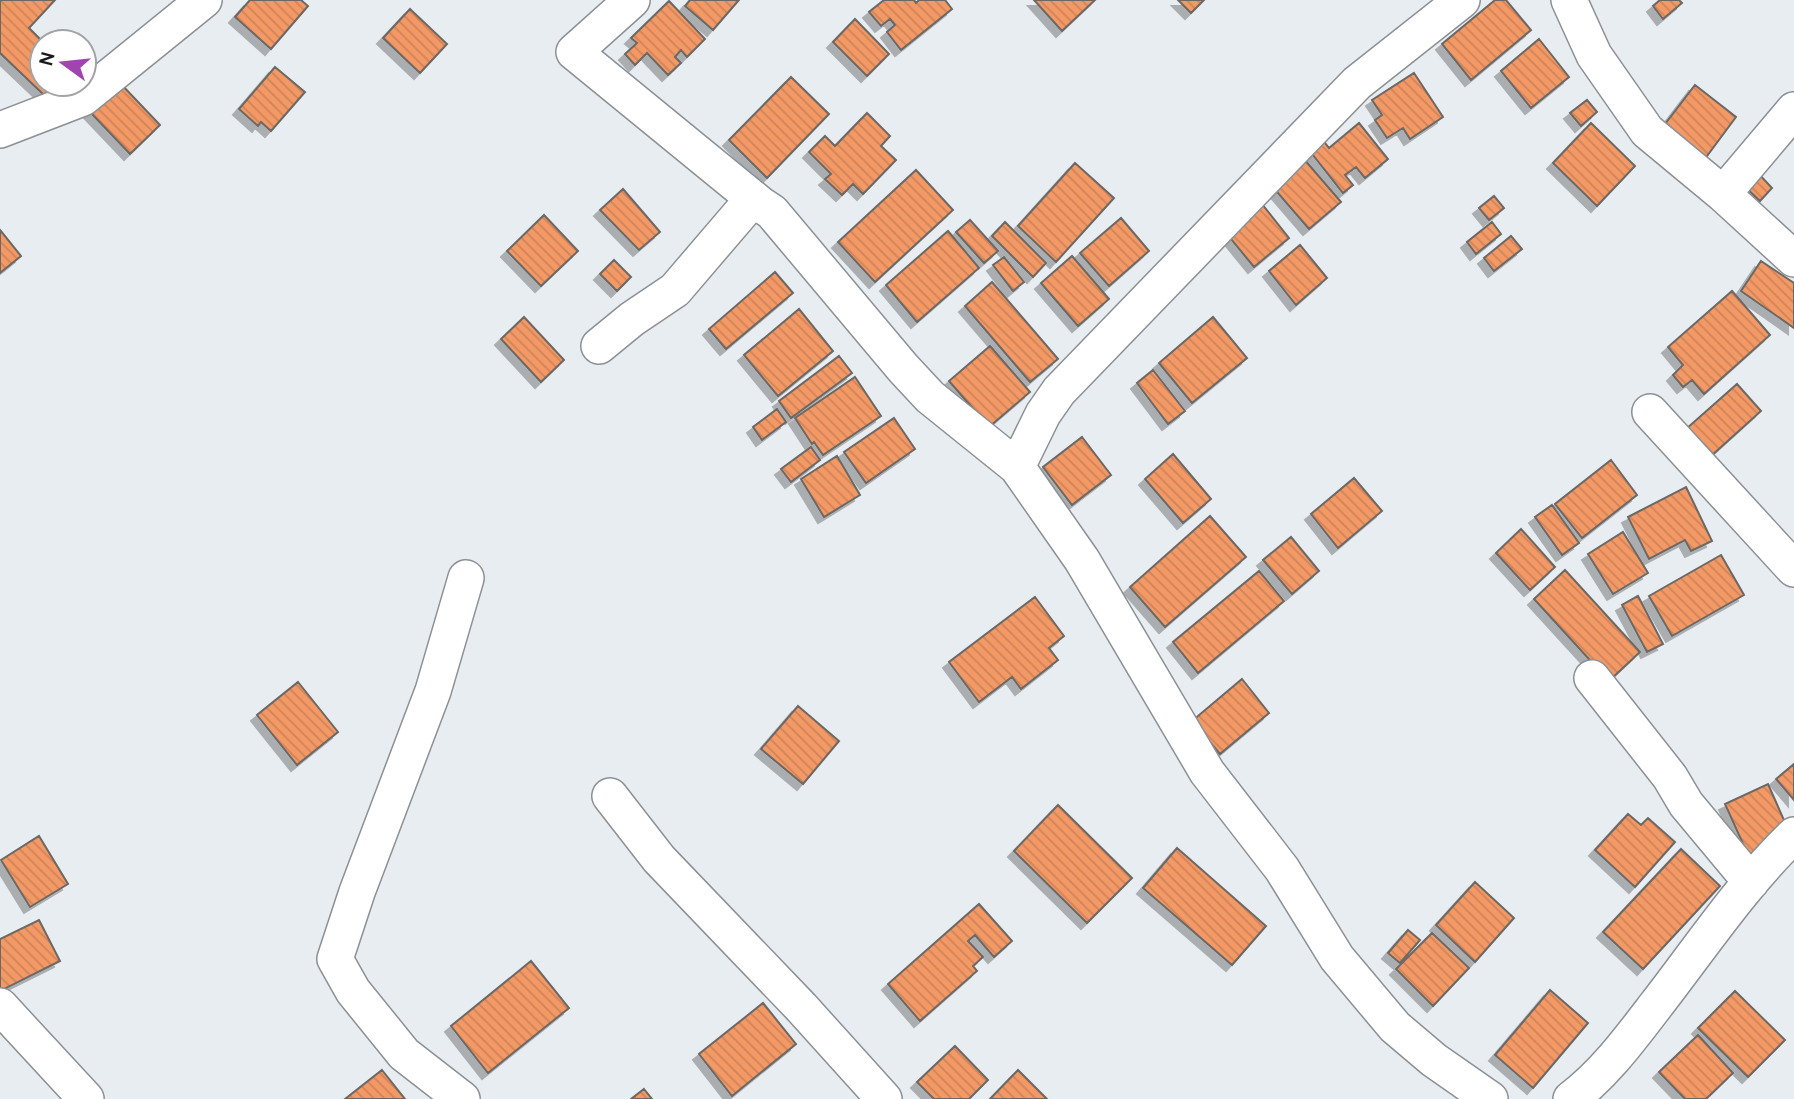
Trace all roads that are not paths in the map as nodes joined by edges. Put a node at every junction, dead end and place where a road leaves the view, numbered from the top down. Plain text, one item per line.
1 (204, 0) edge
2 (632, 0) edge
3 (1462, 0) edge
4 (1569, 0) edge
5 (1794, 110) edge
6 (0, 130) edge
7 (1723, 194) junction
8 (760, 204) junction
9 (1794, 259) edge
10 (599, 346) dead end
11 (1650, 412) dead end
12 (1017, 467) junction
13 (1793, 565) edge
14 (466, 578) dead end
15 (1592, 678) dead end
16 (611, 796) dead end
17 (1794, 835) edge
18 (1751, 881) junction
19 (0, 1006) edge
20 (86, 1099) edge
21 (462, 1099) edge
22 (884, 1099) edge
23 (1490, 1099) edge
24 (1571, 1099) edge

1 - 6 street
2 - 8 street
3 - 12 street
4 - 7 street
5 - 7 street
7 - 9 street
8 - 10 street
8 - 12 street
11 - 13 street
12 - 23 street
14 - 21 street
15 - 18 street
16 - 22 street
17 - 18 street
18 - 24 street
19 - 20 street

